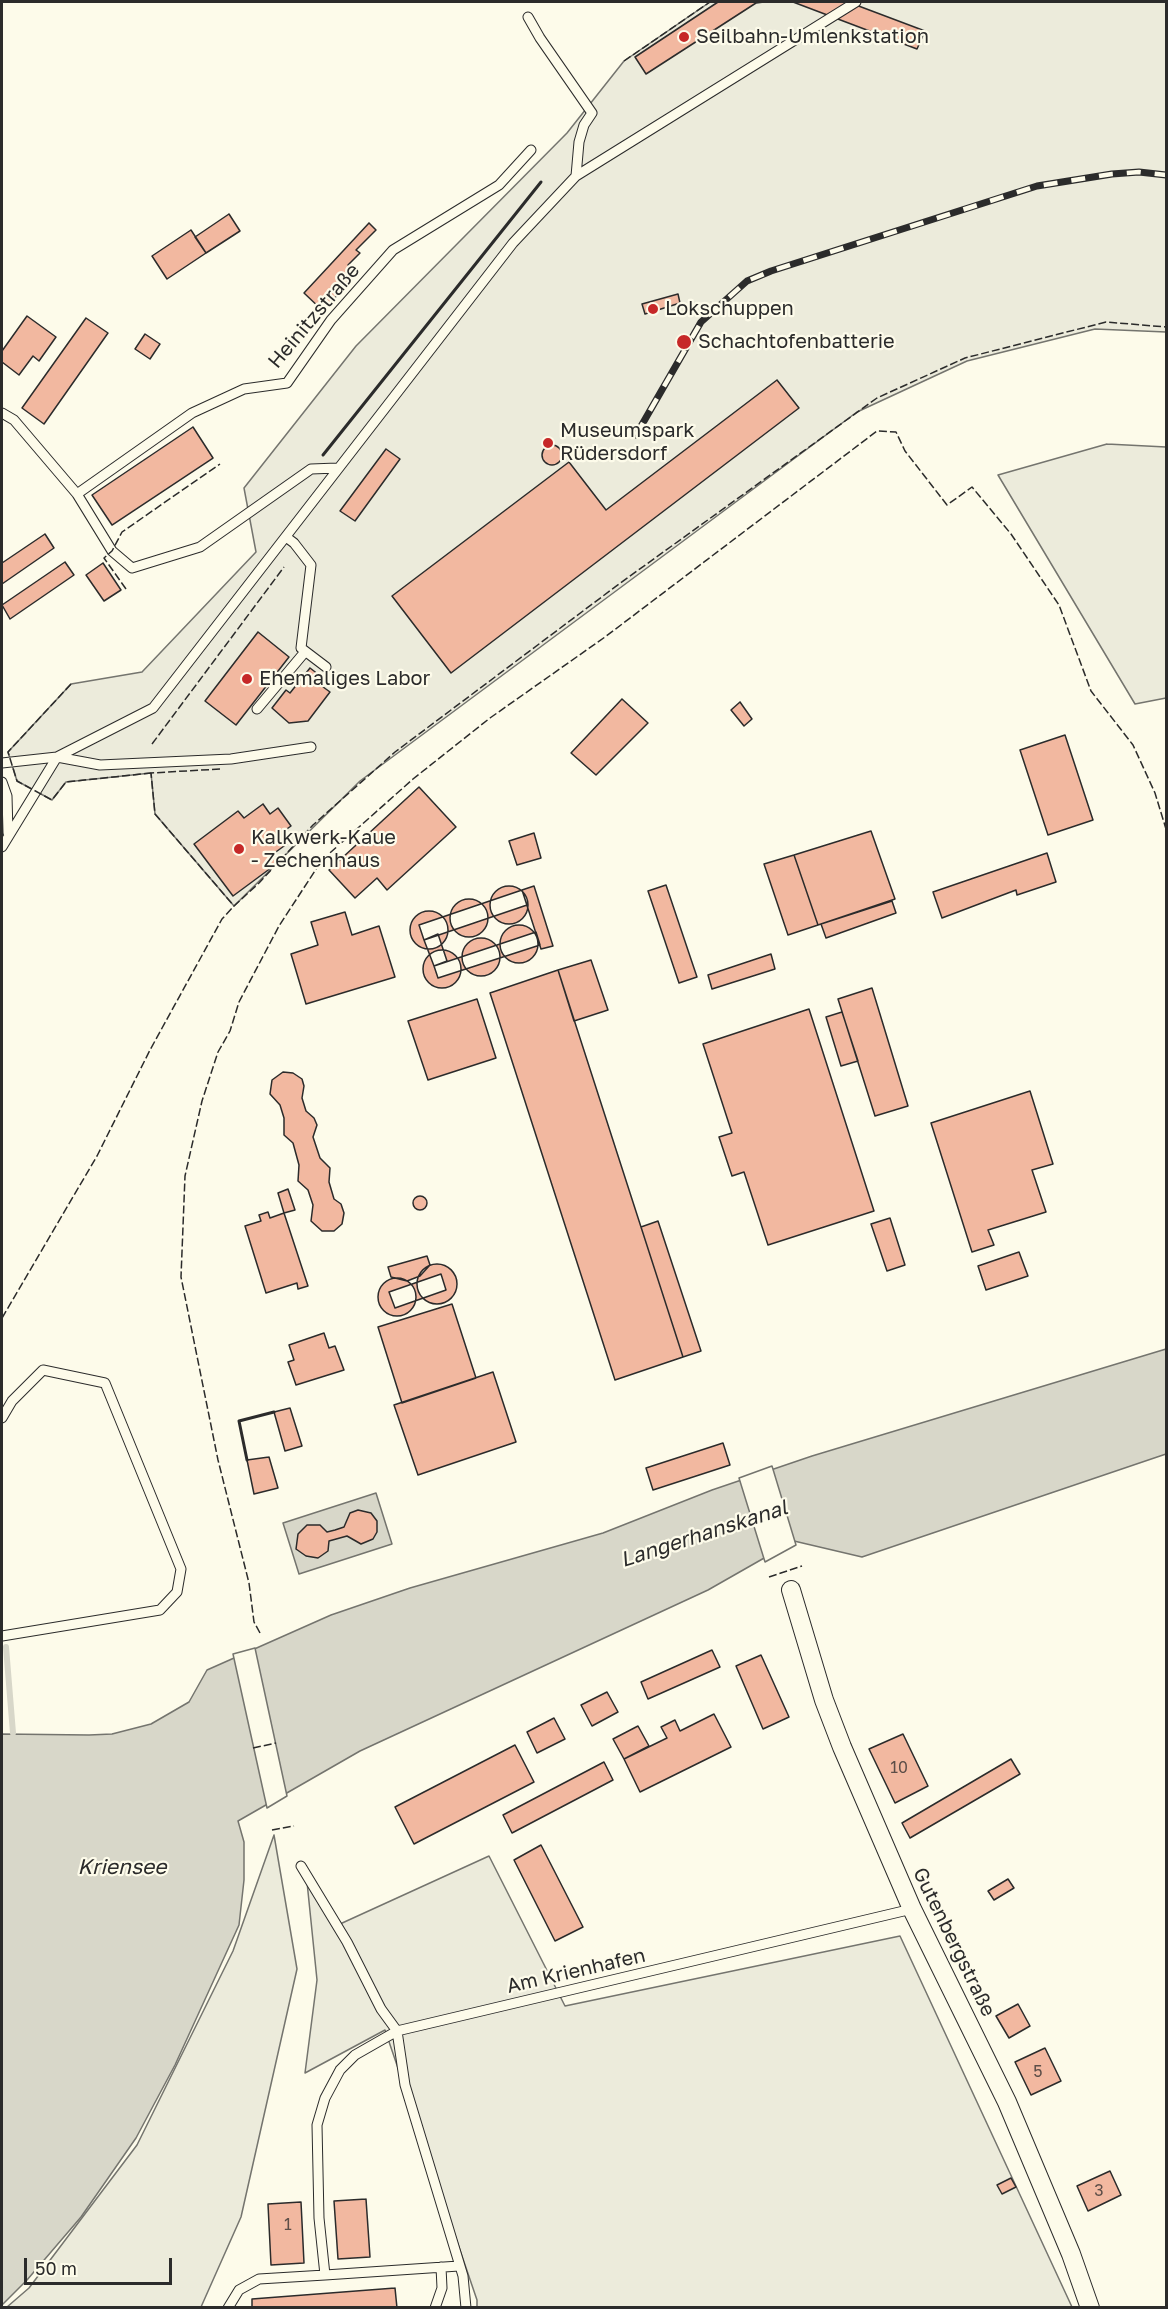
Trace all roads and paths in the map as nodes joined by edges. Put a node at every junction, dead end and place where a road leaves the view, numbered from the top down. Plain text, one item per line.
1 (856, 2) edge
2 (528, 17) dead end
3 (531, 150) dead end
4 (576, 176) junction
5 (2, 413) edge
6 (337, 468) junction
7 (77, 494) junction
8 (286, 537) junction
9 (304, 653) junction
10 (326, 667) dead end
11 (257, 709) dead end
12 (311, 747) dead end
13 (57, 757) junction
14 (2, 763) edge
15 (2, 782) edge
16 (8, 837) junction
17 (2, 847) edge
18 (2, 1418) edge
19 (791, 1590) dead end
20 (2, 1636) edge
21 (300, 1866) dead end
22 (912, 1910) junction
23 (398, 2031) junction
24 (459, 2266) junction
25 (441, 2267) junction
26 (325, 2275) junction
27 (228, 2307) edge
28 (435, 2307) edge
29 (466, 2307) edge
30 (1090, 2307) edge

1 - 4 lane
2 - 4 lane
3 - 7 lane, Heinitzstraße
4 - 6 lane
5 - 7 lane
6 - 7 lane
6 - 8 lane
8 - 9 lane
8 - 13 lane
9 - 10 lane
9 - 11 lane
12 - 13 lane
13 - 14 lane
13 - 16 lane
15 - 16 lane
16 - 17 lane
18 - 20 lane
19 - 22 street, Gutenbergstraße
21 - 23 lane
22 - 23 lane, Am Krienhafen
22 - 30 street, Gutenbergstraße
23 - 24 lane
23 - 26 lane, Am Krienhafen
24 - 25 lane
24 - 29 lane
25 - 26 lane
25 - 28 lane
26 - 27 lane

